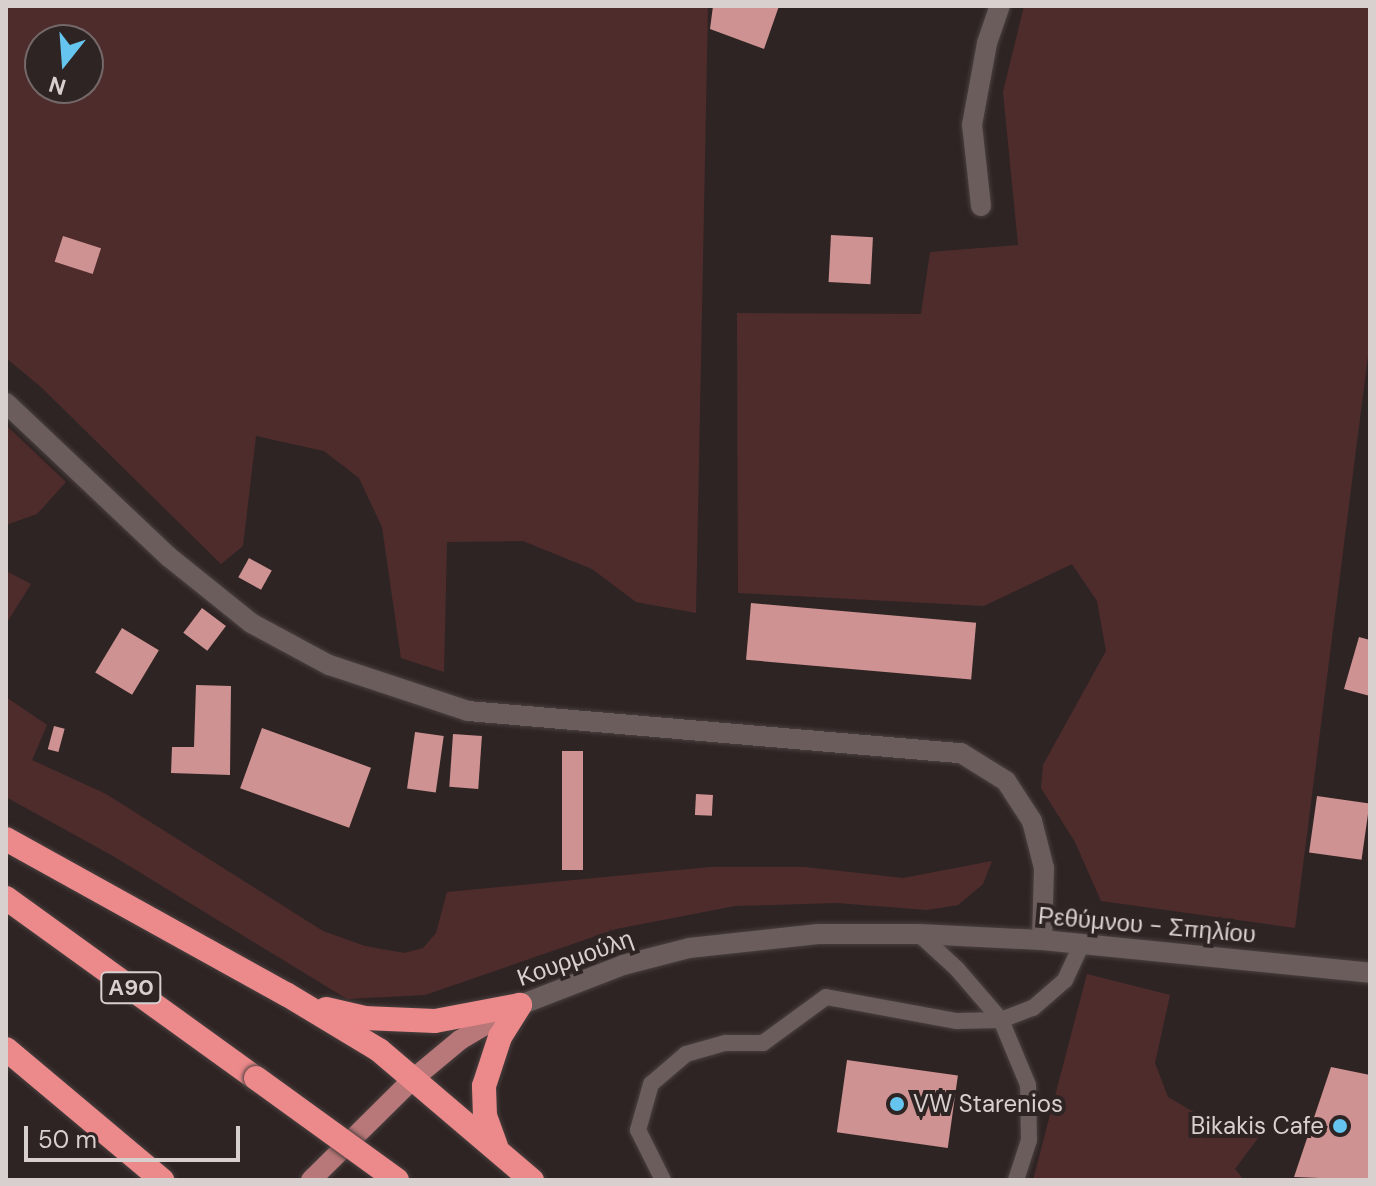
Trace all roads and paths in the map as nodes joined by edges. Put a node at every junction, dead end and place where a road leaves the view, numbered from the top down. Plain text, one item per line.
1 (1000, 6) edge
2 (981, 206) dead end
3 (6, 403) edge
4 (6, 839) edge
5 (6, 898) edge
6 (919, 934) junction
7 (1042, 940) junction
8 (1082, 944) junction
9 (1370, 973) edge
10 (286, 994) junction
11 (520, 1005) junction
12 (1001, 1020) junction
13 (6, 1049) edge
14 (413, 1079) junction
15 (497, 1148) junction
16 (148, 1171) edge
17 (162, 1180) edge
18 (311, 1180) edge
19 (397, 1180) edge
20 (532, 1180) edge
21 (663, 1180) edge
22 (1016, 1180) edge

1 - 2 street
3 - 7 street
4 - 10 highway
5 - 19 highway, Α90, bridge
6 - 7 street, Ρεθύμνου - Σπηλίου
6 - 11 street, Κουρμούλη
6 - 12 lane
7 - 8 street, Ρεθύμνου - Σπηλίου
8 - 9 street, Ρεθύμνου - Σπηλίου
8 - 12 lane
10 - 11 highway
10 - 14 highway
11 - 14 main road, Κουρμούλη
11 - 15 highway
12 - 21 lane
12 - 22 lane
13 - 16 highway
14 - 15 highway
14 - 18 main road, Κουρμούλη
15 - 20 highway
16 - 17 highway

